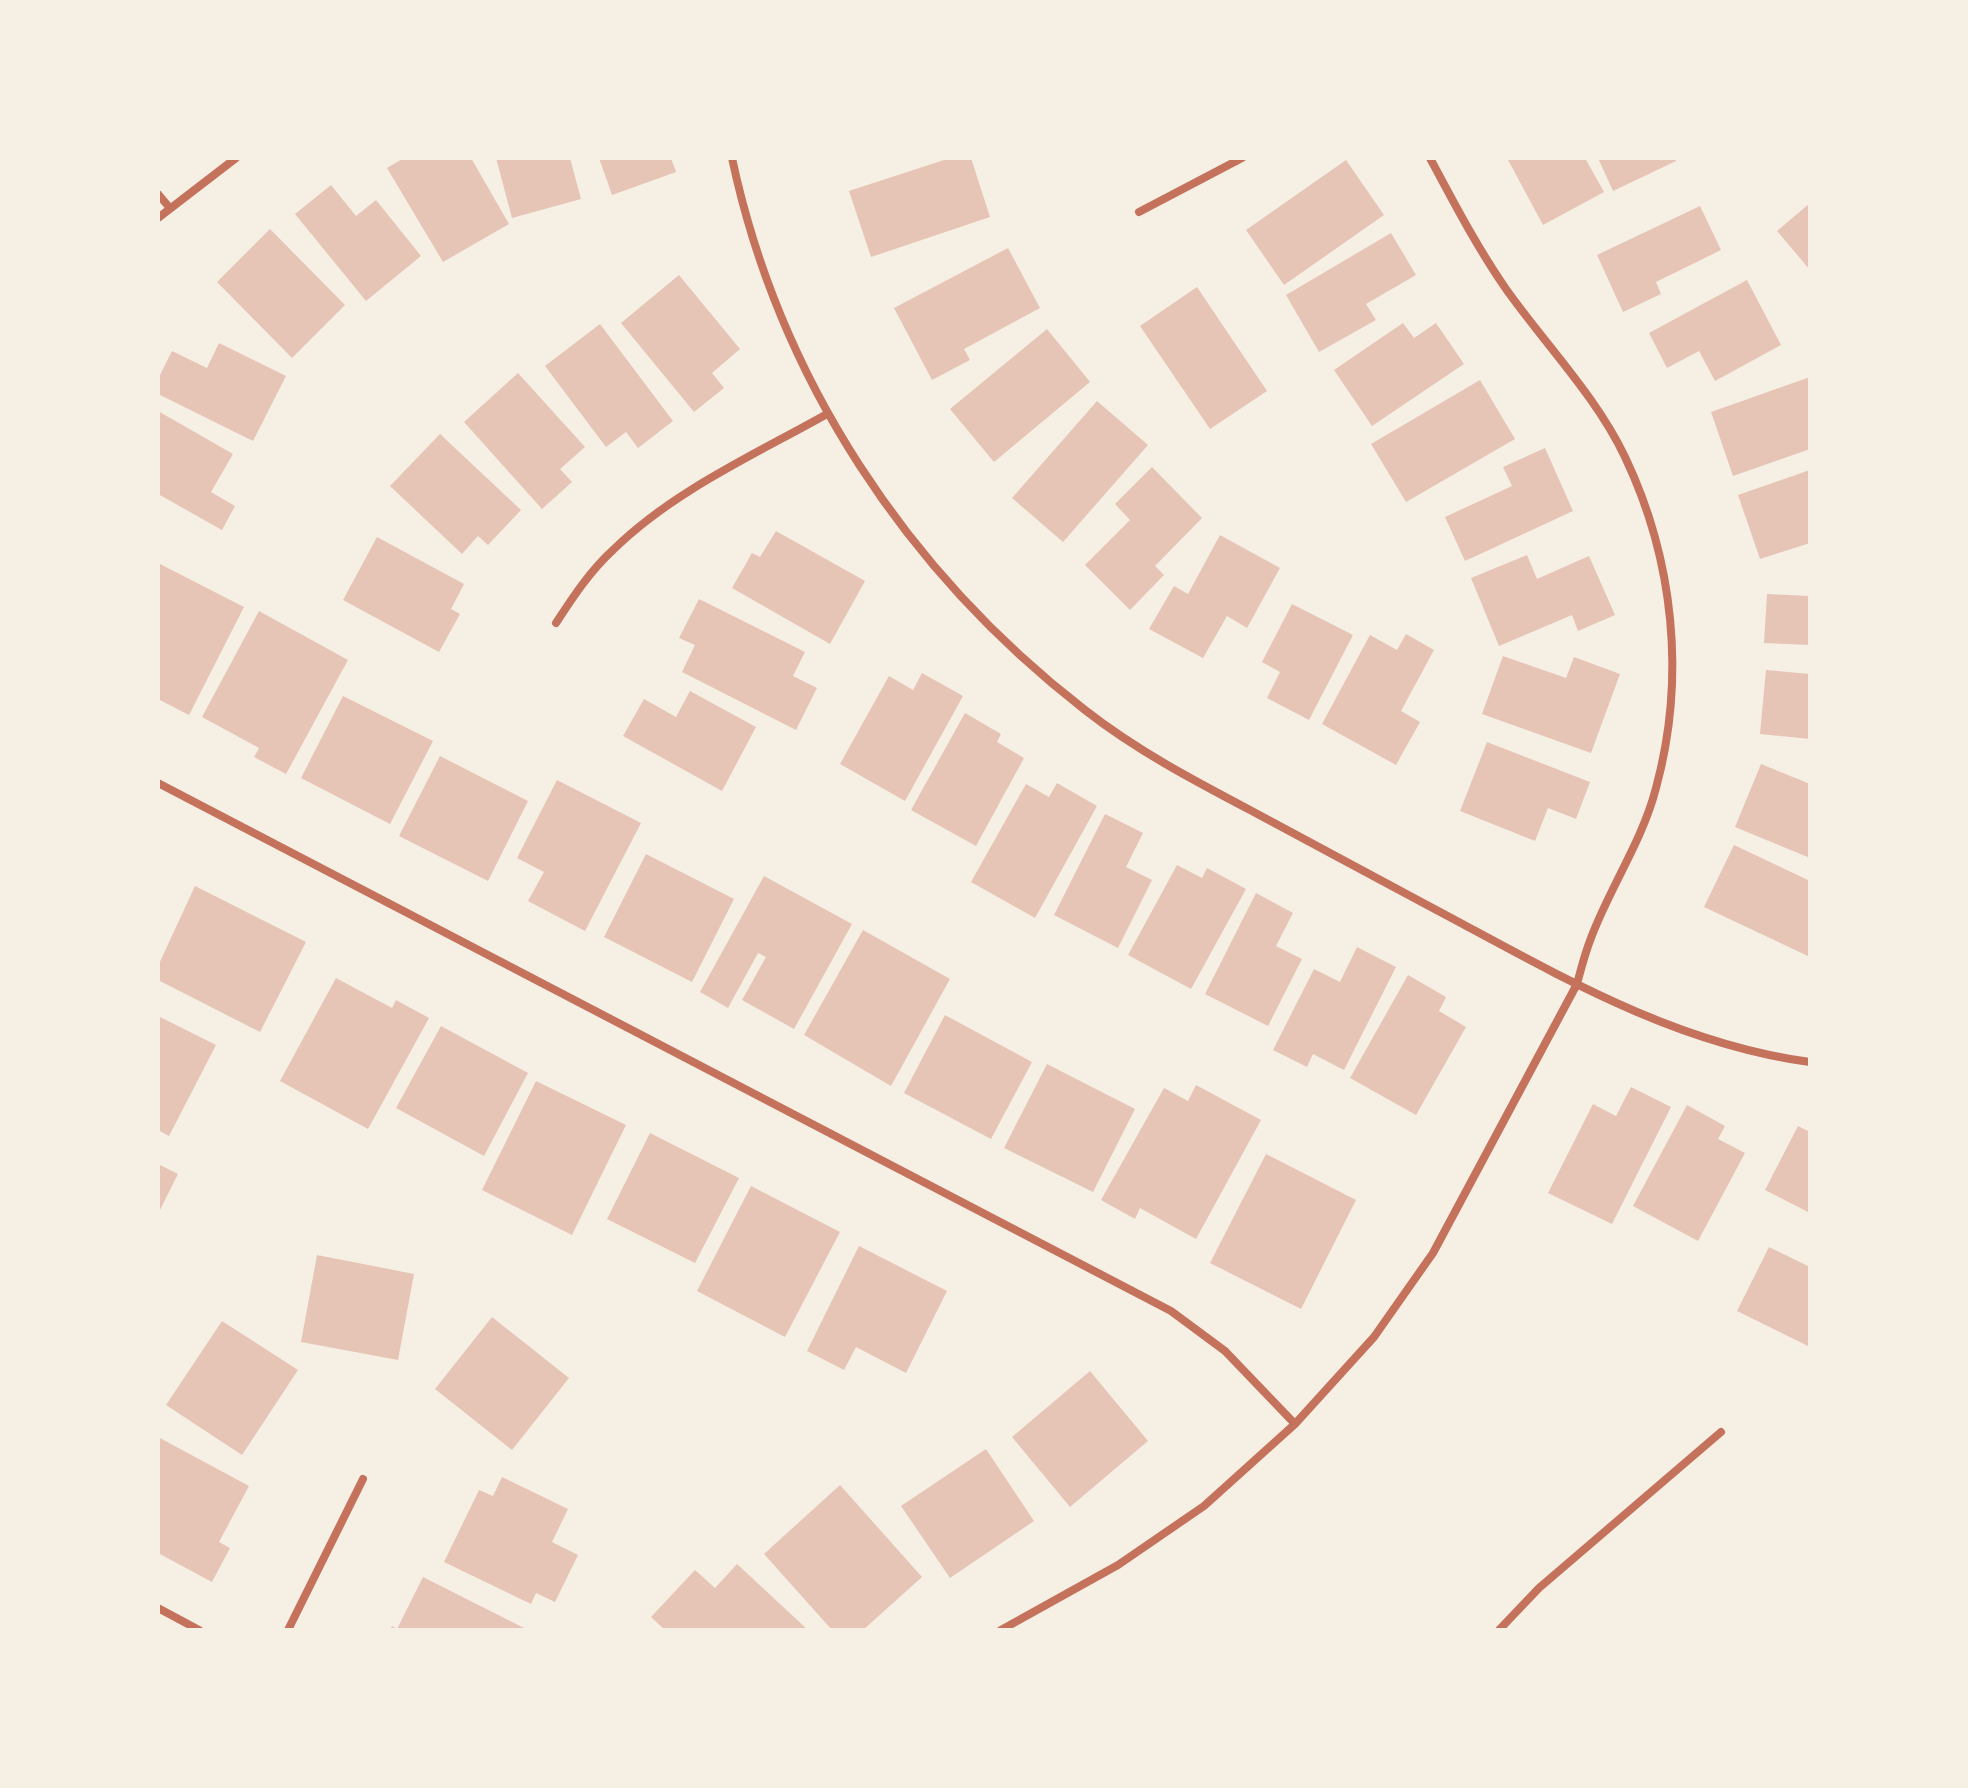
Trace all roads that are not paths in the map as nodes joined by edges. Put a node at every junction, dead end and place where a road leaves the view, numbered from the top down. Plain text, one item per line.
1 (236, 158) edge
2 (732, 158) edge
3 (1242, 158) edge
4 (1430, 158) edge
5 (158, 194) edge
6 (169, 207) junction
7 (1139, 212) dead end
8 (158, 218) edge
9 (827, 414) junction
10 (556, 623) dead end
11 (160, 784) edge
12 (158, 795) edge
13 (1577, 984) junction
14 (1810, 1062) edge
15 (1295, 1424) junction
16 (1721, 1432) dead end
17 (363, 1479) dead end
18 (158, 1608) edge
19 (199, 1630) edge
20 (288, 1630) edge
21 (1001, 1630) edge
22 (1499, 1630) edge

1 - 6 street
2 - 9 street
3 - 7 street
4 - 13 street
5 - 6 street
6 - 8 street
9 - 10 street
9 - 13 street
11 - 12 street
11 - 15 street
13 - 14 street
13 - 15 street
15 - 21 street
16 - 22 street
17 - 20 street
18 - 19 street

